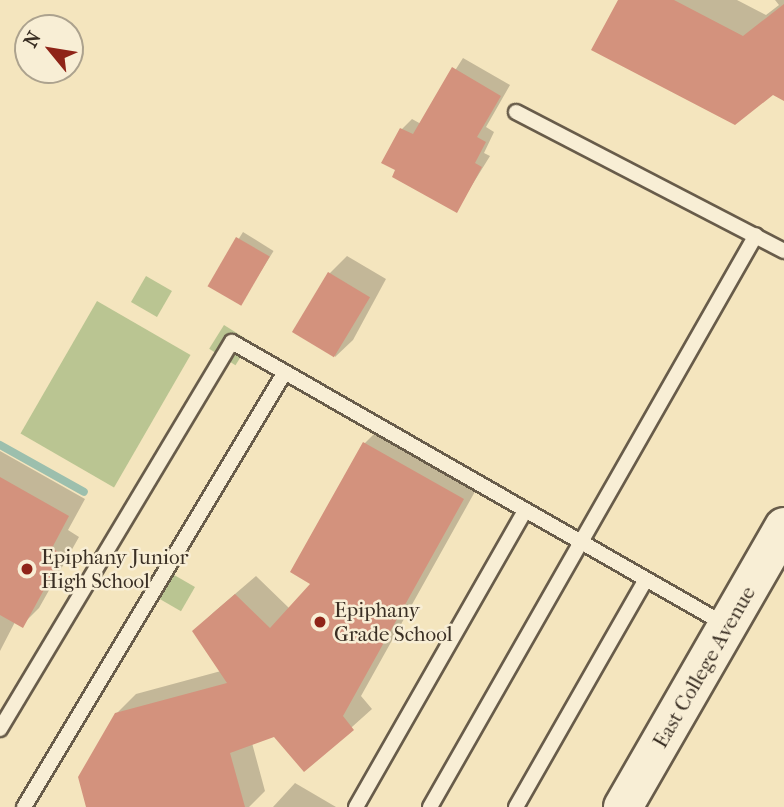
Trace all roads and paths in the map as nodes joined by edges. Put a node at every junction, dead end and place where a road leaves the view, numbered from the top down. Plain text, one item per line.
1 (516, 112) dead end
2 (756, 235) junction
3 (784, 251) edge
4 (285, 372) junction
5 (525, 510) junction
6 (784, 527) edge
7 (584, 543) junction
8 (646, 579) junction
9 (727, 626) junction
10 (0, 729) edge
11 (24, 807) edge
12 (356, 807) edge
13 (430, 807) edge
14 (516, 807) edge
15 (623, 807) edge

1 - 2 lane
2 - 3 lane
2 - 7 lane
4 - 5 lane
4 - 10 lane
4 - 11 lane
5 - 7 lane
5 - 12 lane
6 - 9 main road, East College Avenue
7 - 8 lane
7 - 13 lane
8 - 9 lane
8 - 14 lane
9 - 15 main road, East College Avenue

